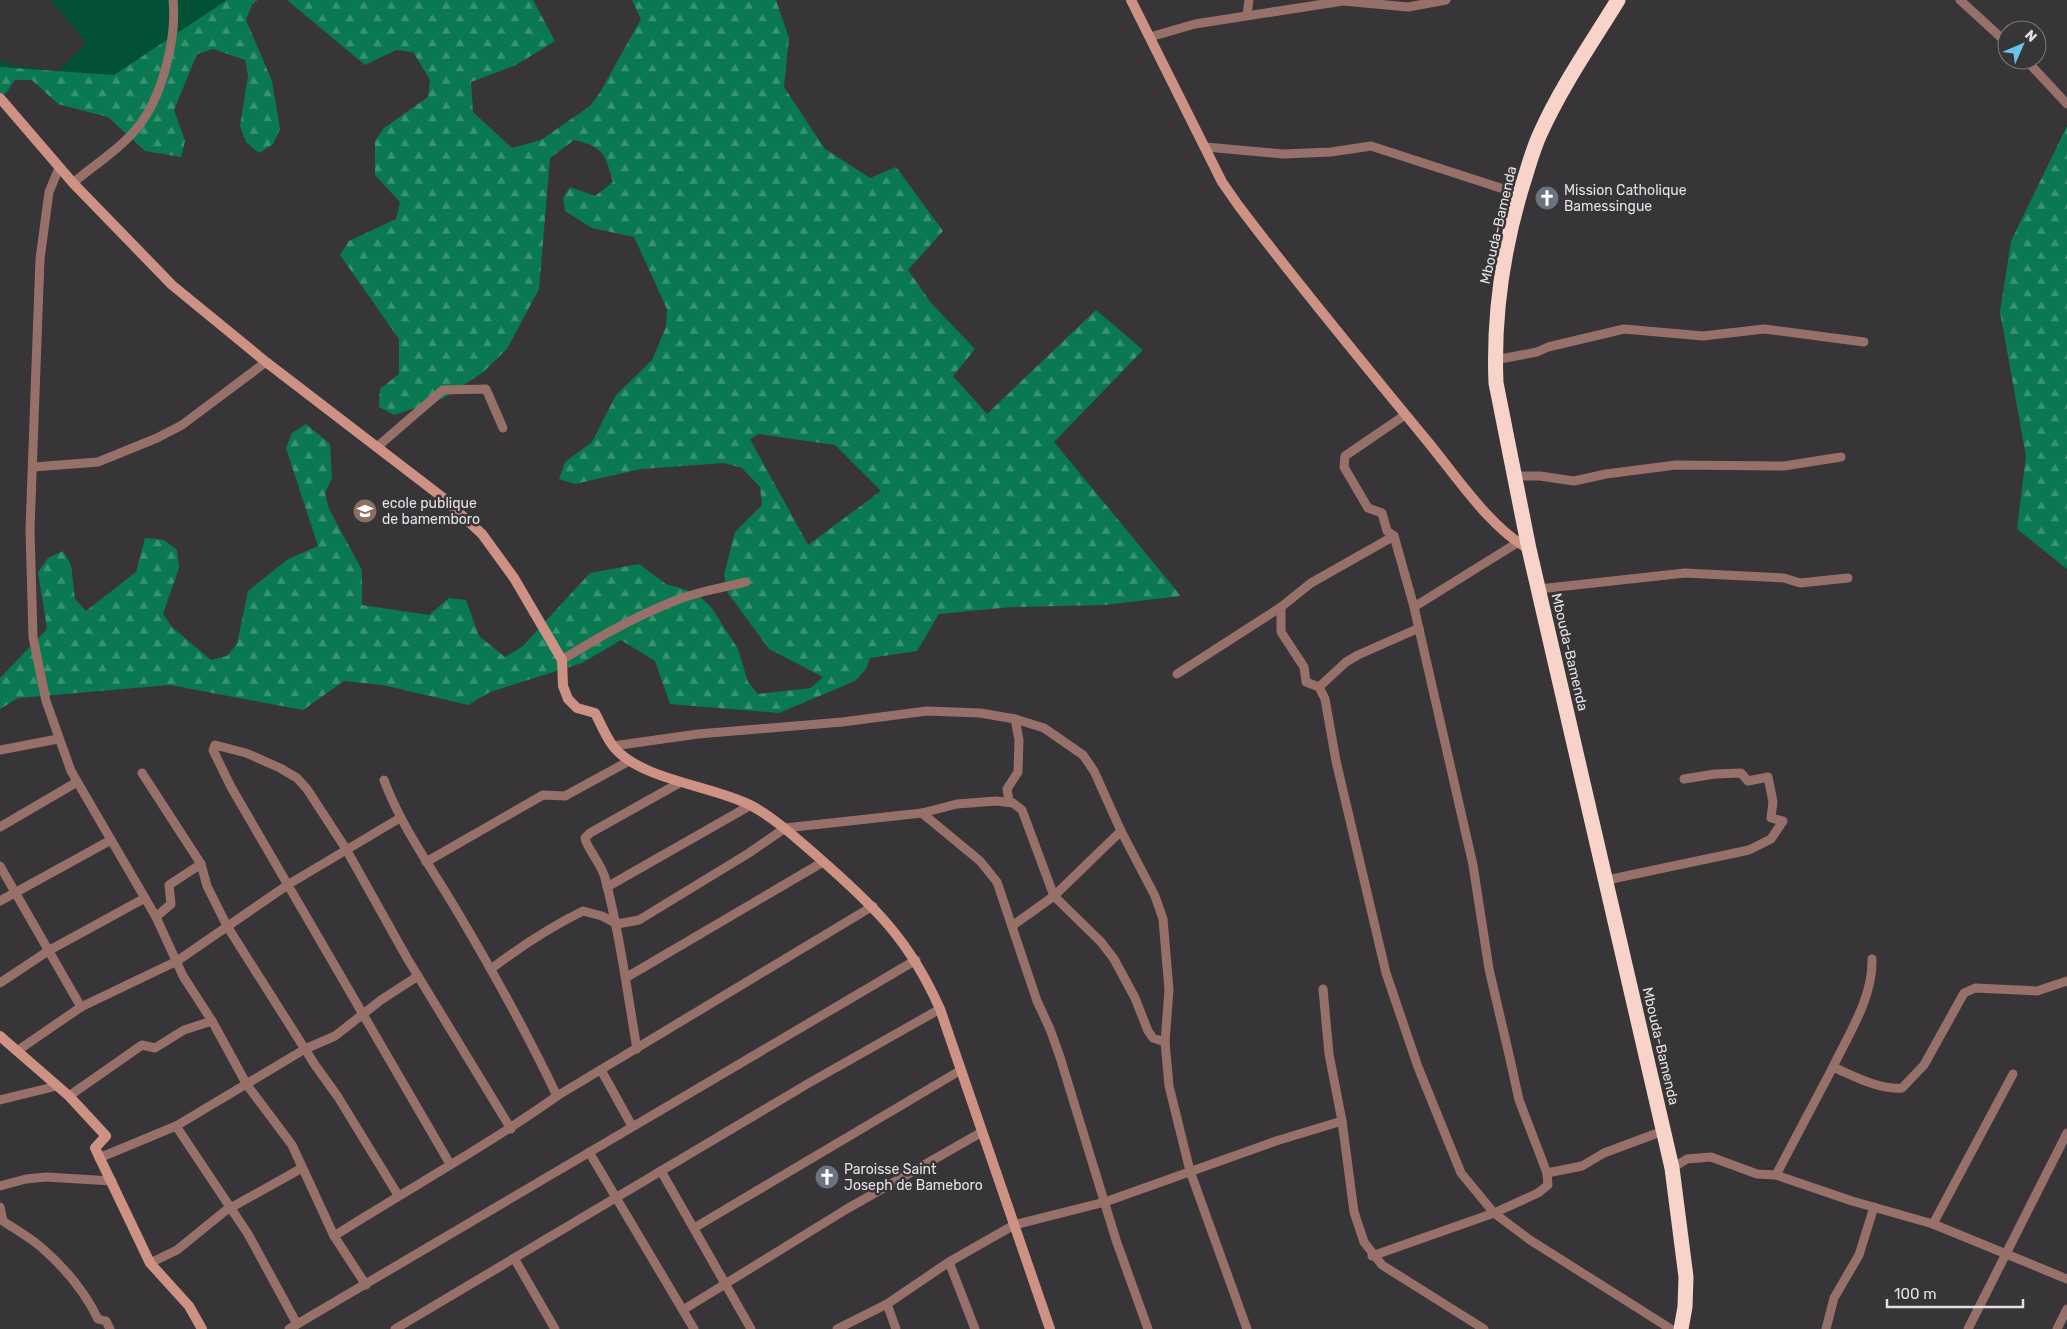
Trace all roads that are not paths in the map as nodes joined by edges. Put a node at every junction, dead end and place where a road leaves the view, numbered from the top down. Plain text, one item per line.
1 (172, 0) edge
2 (1131, 0) edge
3 (1249, 0) edge
4 (1446, 0) edge
5 (1618, 0) edge
6 (1960, 0) edge
7 (1247, 15) junction
8 (1997, 34) edge
9 (1150, 37) junction
10 (2035, 70) edge
11 (0, 98) edge
12 (2067, 104) edge
13 (1206, 147) junction
14 (59, 168) junction
15 (72, 183) junction
16 (1519, 194) junction
17 (1864, 342) dead end
18 (1495, 360) junction
19 (266, 362) junction
20 (1405, 414) junction
21 (503, 428) dead end
22 (377, 447) junction
23 (1841, 457) dead end
24 (34, 467) junction
25 (1515, 476) junction
26 (1394, 536) junction
27 (1523, 546) junction
28 (1848, 578) dead end
29 (746, 582) dead end
30 (1539, 589) junction
31 (1281, 607) junction
32 (1414, 608) junction
33 (1419, 628) junction
34 (562, 660) junction
35 (1177, 674) dead end
36 (1319, 687) junction
37 (1015, 719) junction
38 (58, 739) junction
39 (613, 746) junction
40 (0, 750) edge
41 (629, 761) junction
42 (142, 773) dead end
43 (1684, 779) dead end
44 (384, 780) dead end
45 (77, 782) junction
46 (681, 782) junction
47 (1009, 801) junction
48 (751, 805) junction
49 (922, 813) junction
50 (400, 818) junction
51 (0, 827) edge
52 (784, 828) junction
53 (1122, 831) junction
54 (111, 840) junction
55 (346, 849) junction
56 (426, 862) junction
57 (823, 862) junction
58 (201, 864) junction
59 (0, 866) edge
60 (1607, 880) junction
61 (289, 884) junction
62 (607, 887) junction
63 (15, 892) junction
64 (1054, 896) junction
65 (144, 898) junction
66 (0, 901) edge
67 (873, 906) junction
68 (156, 917) junction
69 (617, 924) junction
70 (227, 926) junction
71 (1012, 926) junction
72 (48, 951) junction
73 (1872, 959) dead end
74 (916, 960) junction
75 (177, 962) junction
76 (492, 969) junction
77 (418, 976) junction
78 (627, 977) junction
79 (2067, 981) edge
80 (0, 983) edge
81 (1323, 989) dead end
82 (80, 1007) junction
83 (940, 1009) junction
84 (365, 1014) junction
85 (212, 1021) junction
86 (0, 1036) edge
87 (1165, 1042) junction
88 (305, 1049) junction
89 (637, 1049) junction
90 (17, 1051) junction
91 (1833, 1067) junction
92 (601, 1070) junction
93 (961, 1070) junction
94 (2013, 1074) dead end
95 (247, 1085) junction
96 (57, 1086) junction
97 (69, 1096) junction
98 (556, 1096) junction
99 (0, 1100) edge
100 (1342, 1122) junction
101 (176, 1126) junction
102 (632, 1126) junction
103 (511, 1129) junction
104 (1664, 1131) junction
105 (982, 1132) junction
106 (2067, 1133) edge
107 (589, 1152) junction
108 (99, 1158) junction
109 (450, 1164) junction
110 (302, 1168) junction
111 (1672, 1168) junction
112 (661, 1171) junction
113 (1190, 1171) junction
114 (1547, 1173) junction
115 (1776, 1175) junction
116 (112, 1181) junction
117 (0, 1186) edge
118 (398, 1196) junction
119 (616, 1198) junction
120 (1105, 1202) junction
121 (0, 1207) edge
122 (1874, 1207) junction
123 (231, 1208) junction
124 (1494, 1213) junction
125 (1933, 1224) junction
126 (1014, 1225) junction
127 (694, 1228) junction
128 (334, 1236) junction
129 (2006, 1253) junction
130 (1372, 1256) junction
131 (514, 1258) junction
132 (949, 1262) junction
133 (150, 1263) junction
134 (2067, 1279) edge
135 (724, 1283) junction
136 (366, 1285) junction
137 (886, 1304) junction
138 (2067, 1309) edge
139 (684, 1310) junction
140 (410, 1320) junction
141 (293, 1326) edge
142 (110, 1329) edge
143 (202, 1329) edge
144 (395, 1329) edge
145 (415, 1329) edge
146 (555, 1329) edge
147 (694, 1329) edge
148 (752, 1329) edge
149 (838, 1329) edge
150 (896, 1329) edge
151 (975, 1329) edge
152 (1050, 1329) edge
153 (1148, 1329) edge
154 (1247, 1329) edge
155 (1484, 1329) edge
156 (1671, 1329) edge
157 (1681, 1329) edge
158 (1826, 1329) edge
159 (1968, 1329) edge
160 (2057, 1329) edge

1 - 15 street
2 - 9 street
3 - 7 street
4 - 7 street
5 - 16 highway, Mbouda-Bamenda
6 - 8 street
7 - 9 street
9 - 13 street
10 - 12 street
11 - 14 street
13 - 16 street
13 - 20 street
14 - 15 street
14 - 24 street
15 - 19 street
16 - 18 highway, Mbouda-Bamenda
17 - 18 street
18 - 25 highway, Mbouda-Bamenda
19 - 22 street
19 - 24 street
20 - 26 street
20 - 27 street
21 - 22 street
22 - 34 street
23 - 25 street
24 - 38 street
25 - 27 highway, Mbouda-Bamenda
26 - 31 street
26 - 32 street
27 - 30 highway, Mbouda-Bamenda
27 - 32 street
28 - 30 street
29 - 34 street
30 - 60 highway, Mbouda-Bamenda
31 - 35 street
31 - 36 street
32 - 33 street
33 - 36 street
33 - 114 street
34 - 39 street
36 - 124 street
37 - 39 street
37 - 47 street
37 - 53 street
38 - 40 street
38 - 45 street
39 - 41 street
41 - 46 street
41 - 56 street
42 - 58 street
43 - 60 street
44 - 50 street
45 - 51 street
45 - 54 street
46 - 48 street
46 - 62 street
47 - 49 street
47 - 64 street
48 - 52 street
48 - 62 street
49 - 52 street
49 - 71 street
50 - 55 street
50 - 56 street
52 - 57 street
52 - 69 street
53 - 64 street
53 - 87 street
54 - 63 street
54 - 65 street
55 - 61 street
55 - 61 street
55 - 77 street
56 - 76 street
57 - 67 street
57 - 78 street
58 - 68 street
58 - 70 street
59 - 63 street
60 - 104 highway, Mbouda-Bamenda
61 - 70 street
61 - 84 street
62 - 69 street
63 - 66 street
63 - 72 street
64 - 71 street
64 - 87 street
65 - 68 street
65 - 72 street
67 - 74 street
67 - 89 street
68 - 75 street
69 - 76 street
69 - 78 street
70 - 75 street
70 - 88 street
71 - 120 street
72 - 80 street
72 - 82 street
73 - 91 street
74 - 83 street
74 - 102 street
75 - 82 street
75 - 85 street
76 - 98 street
77 - 84 street
77 - 103 street
78 - 89 street
79 - 91 street
81 - 100 street
82 - 90 street
83 - 93 street
83 - 112 street
84 - 88 street
84 - 109 street
85 - 95 street
85 - 97 street
86 - 90 street
87 - 113 street
88 - 95 street
88 - 118 street
89 - 92 street
90 - 96 street
91 - 115 street
92 - 98 street
92 - 102 street
93 - 105 street
93 - 127 street
94 - 125 street
95 - 101 street
95 - 110 street
96 - 97 street
96 - 99 street
97 - 108 street
98 - 103 street
100 - 113 street
100 - 130 street
101 - 108 street
101 - 123 street
102 - 107 street
103 - 109 street
104 - 111 highway, Mbouda-Bamenda
104 - 114 street
105 - 126 street
105 - 135 street
106 - 129 street
107 - 119 street
107 - 136 street
108 - 116 street
109 - 118 street
110 - 123 street
110 - 128 street
111 - 115 street
111 - 157 highway, Mbouda-Bamenda
112 - 119 street
112 - 127 street
113 - 120 street
113 - 154 street
114 - 124 street
115 - 122 street
116 - 117 street
116 - 133 street
118 - 128 street
119 - 131 street
119 - 139 street
120 - 126 street
120 - 153 street
121 - 142 street
122 - 125 street
122 - 158 street
123 - 133 street
123 - 141 street
124 - 130 street
124 - 156 street
125 - 129 street
126 - 132 street
126 - 152 street
127 - 135 street
128 - 136 street
129 - 134 street
129 - 159 street
130 - 155 street
131 - 140 street
131 - 146 street
132 - 137 street
132 - 151 street
133 - 143 street
135 - 139 street
135 - 148 street
136 - 141 street
137 - 149 street
137 - 150 street
138 - 160 street
139 - 147 street
140 - 144 street
140 - 145 street

